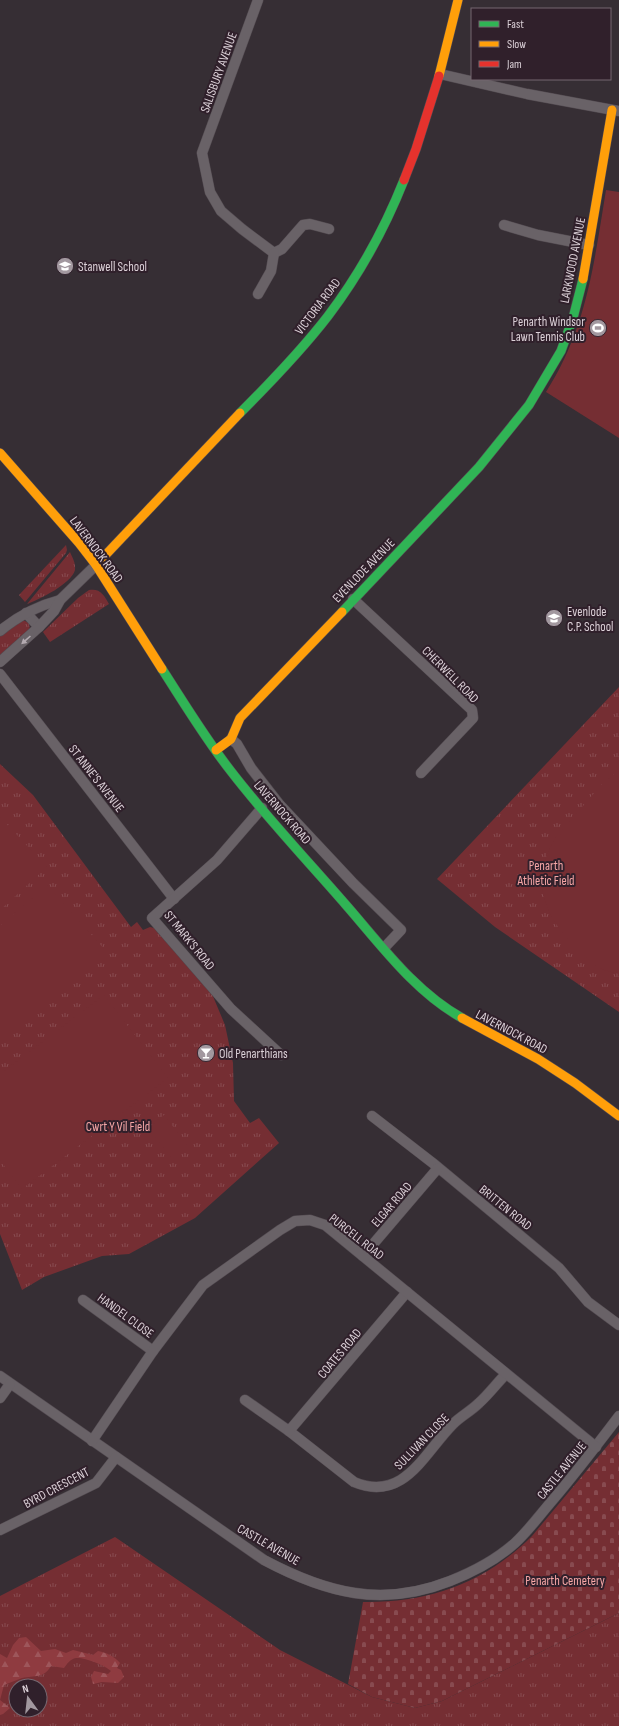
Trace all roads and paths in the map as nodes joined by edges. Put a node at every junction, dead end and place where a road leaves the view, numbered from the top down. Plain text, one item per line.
1 (258, 0) edge
2 (458, 0) edge
3 (440, 74) junction
4 (616, 110) edge
5 (504, 225) dead end
6 (329, 229) dead end
7 (589, 245) junction
8 (274, 253) junction
9 (258, 294) dead end
10 (529, 405) joint
11 (0, 453) edge
12 (96, 565) junction
13 (353, 599) junction
14 (60, 600) junction
15 (26, 613) junction
16 (39, 627) junction
17 (0, 631) edge
18 (0, 662) edge
19 (0, 674) edge
20 (231, 738) junction
21 (216, 750) junction
22 (421, 773) dead end
23 (262, 808) junction
24 (174, 899) junction
25 (384, 948) junction
26 (281, 1055) dead end
27 (372, 1116) dead end
28 (619, 1116) edge
29 (438, 1168) junction
30 (364, 1256) junction
31 (407, 1292) junction
32 (83, 1300) dead end
33 (619, 1325) edge
34 (153, 1351) junction
35 (506, 1374) junction
36 (0, 1376) edge
37 (10, 1384) junction
38 (0, 1398) edge
39 (245, 1400) dead end
40 (619, 1416) edge
41 (289, 1431) junction
42 (92, 1441) junction
43 (596, 1447) junction
44 (116, 1457) junction
45 (0, 1530) edge

1 - 8 street, SALISBURY AVENUE
2 - 3 street, VICTORIA ROAD
3 - 4 street
3 - 12 street, VICTORIA ROAD
4 - 7 street, LARKWOOD AVENUE
5 - 7 street
6 - 8 street
7 - 10 street, LARKWOOD AVENUE
8 - 9 street
10 - 13 street, EVENLODE AVENUE
11 - 12 street, LAVERNOCK ROAD
12 - 14 street
12 - 21 street, LAVERNOCK ROAD
13 - 20 street, EVENLODE AVENUE
13 - 22 street, CHERWELL ROAD
14 - 15 street
14 - 16 street
15 - 16 street
15 - 17 street
16 -> 18 street
19 - 24 street, ST ANNE'S AVENUE
20 - 21 street, EVENLODE AVENUE
20 - 25 street
21 - 23 street, LAVERNOCK ROAD
23 - 24 street, ST MARK'S ROAD
23 - 25 street, LAVERNOCK ROAD
24 - 26 street, ST MARK'S ROAD
25 - 28 street, LAVERNOCK ROAD
27 - 29 street, BRITTEN ROAD
29 - 30 street, ELGAR ROAD
29 - 33 street, BRITTEN ROAD
30 - 31 street, PURCELL ROAD
30 - 34 street, PURCELL ROAD
31 - 35 street, PURCELL ROAD
31 - 41 street, COATES ROAD
32 - 34 street, HANDEL CLOSE
34 - 42 street, PURCELL ROAD
35 - 41 street, SULLIVAN CLOSE
35 - 43 street, PURCELL ROAD
36 - 37 street, CASTLE AVENUE
37 - 38 street
37 - 42 street, CASTLE AVENUE
39 - 41 street, SULLIVAN CLOSE
40 - 43 street, CASTLE AVENUE
42 - 44 street, CASTLE AVENUE
43 - 44 street, CASTLE AVENUE
44 - 45 street, BYRD CRESCENT

